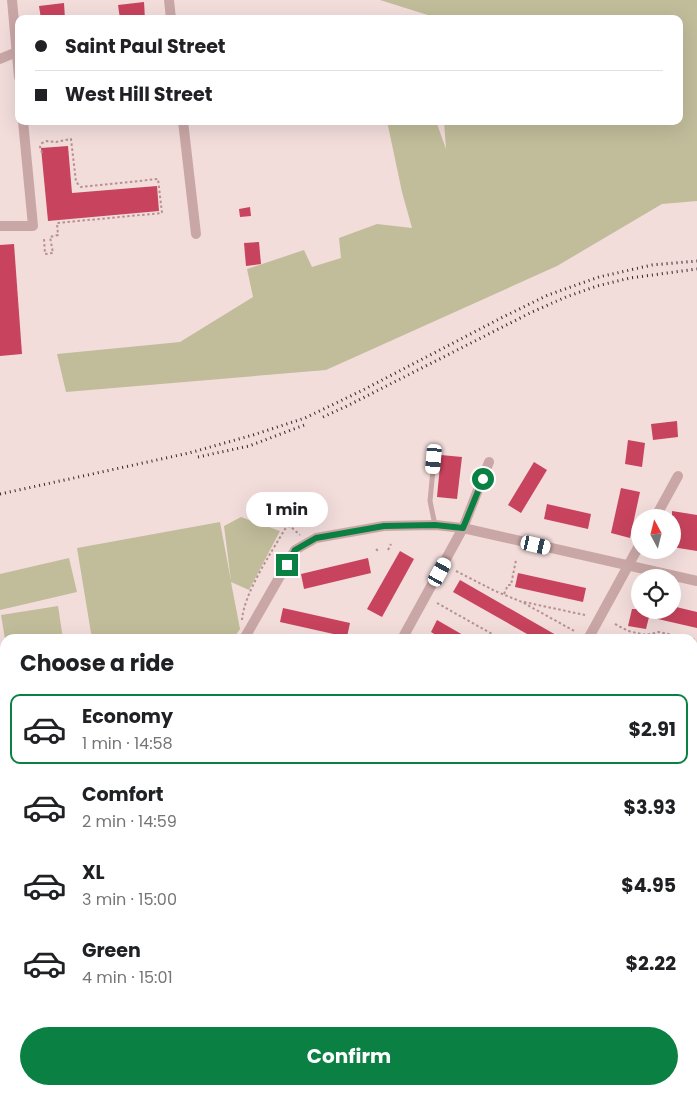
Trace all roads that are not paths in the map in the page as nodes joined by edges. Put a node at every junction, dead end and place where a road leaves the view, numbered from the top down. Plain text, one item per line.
1 (12, 0) edge
2 (169, 0) edge
3 (171, 15) edge
4 (15, 26) edge
5 (15, 52) edge
6 (0, 60) edge
7 (23, 125) edge
8 (183, 125) edge
9 (0, 226) edge
10 (196, 234) dead end
11 (434, 459) dead end
12 (489, 462) dead end
13 (678, 476) dead end
14 (660, 509) edge
15 (435, 525) junction
16 (463, 528) junction
17 (631, 559) edge
18 (628, 565) junction
19 (697, 581) edge
20 (247, 634) edge
21 (405, 634) edge
22 (591, 634) edge

1 - 4 street
2 - 3 street
5 - 6 street
7 - 9 street
8 - 10 street
11 - 15 lane
12 - 16 street
13 - 14 street
15 - 16 street
15 - 20 street
16 - 18 street
16 - 21 street
17 - 18 street
18 - 19 street
18 - 22 street

